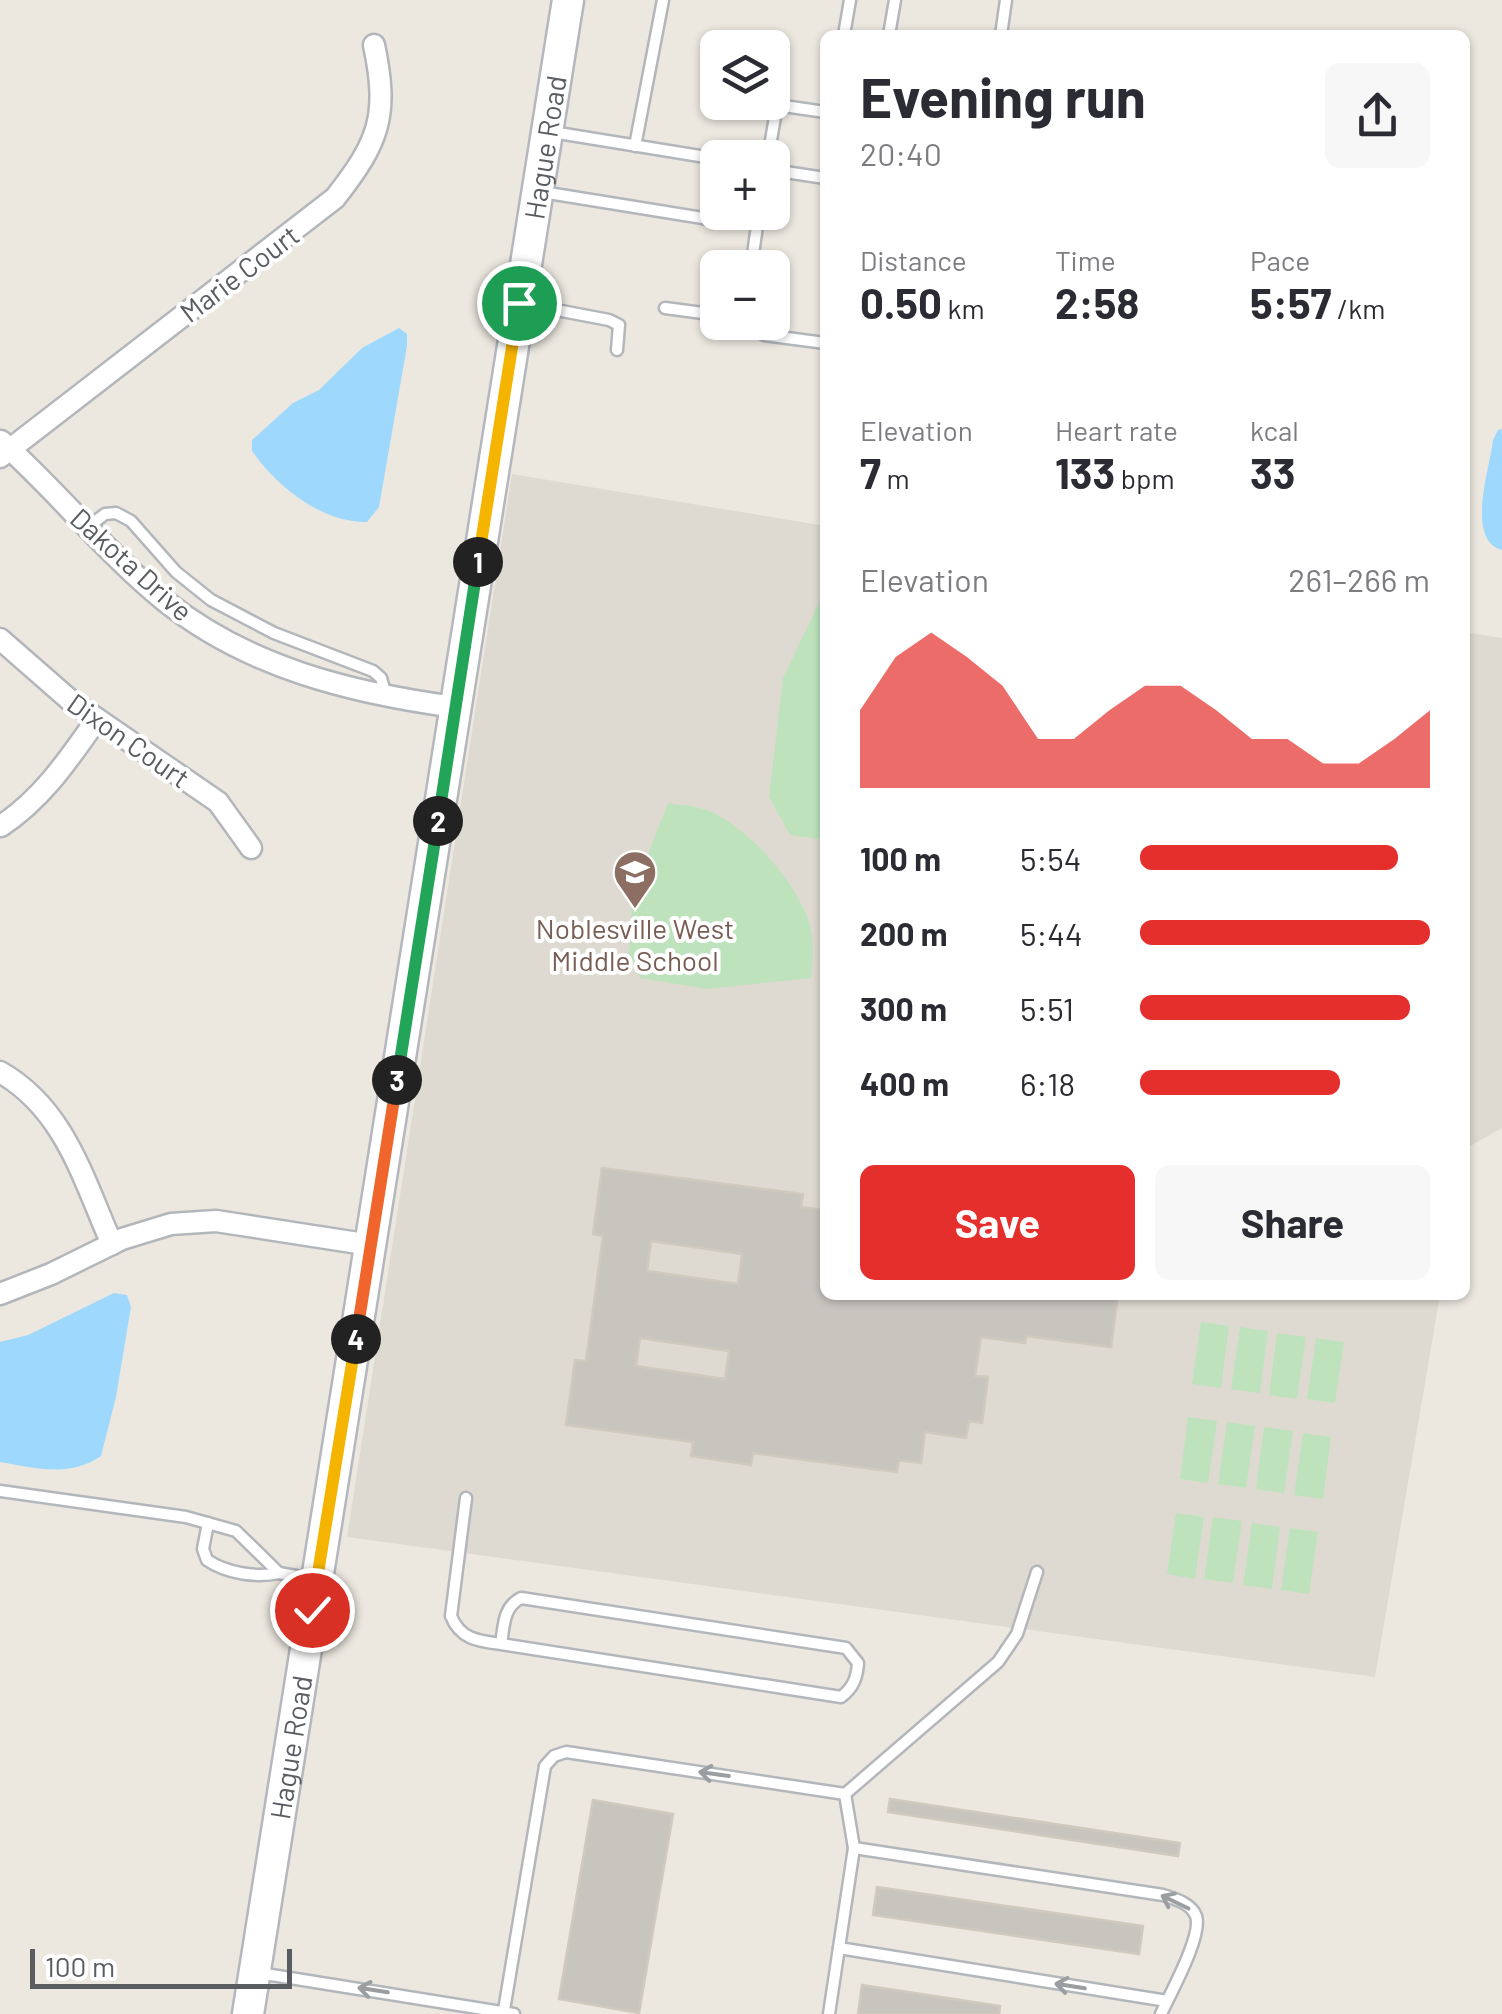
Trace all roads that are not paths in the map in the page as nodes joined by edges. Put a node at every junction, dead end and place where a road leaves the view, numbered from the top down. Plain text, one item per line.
1 (568, 0) edge
2 (663, 0) edge
3 (850, 0) edge
4 (895, 0) edge
5 (1006, 0) edge
6 (845, 30) edge
7 (890, 30) edge
8 (1002, 30) edge
9 (374, 45) dead end
10 (820, 111) edge
11 (546, 131) junction
12 (771, 140) edge
13 (636, 146) junction
14 (700, 156) edge
15 (790, 173) edge
16 (820, 177) edge
17 (536, 191) junction
18 (700, 218) edge
19 (519, 303) junction
20 (665, 308) dead end
21 (700, 313) edge
22 (790, 338) edge
23 (820, 342) edge
24 (617, 350) dead end
25 (3, 448) edge
26 (88, 527) junction
27 (0, 639) edge
28 (386, 696) junction
29 (455, 708) junction
30 (96, 719) junction
31 (1, 826) edge
32 (251, 848) dead end
33 (0, 1072) edge
34 (112, 1244) junction
35 (371, 1245) junction
36 (0, 1294) edge
37 (0, 1491) edge
38 (466, 1498) dead end
39 (208, 1523) junction
40 (1038, 1572) dead end
41 (279, 1573) junction
42 (316, 1579) junction
43 (501, 1644) junction
44 (846, 1794) junction
45 (854, 1848) junction
46 (839, 1948) junction
47 (254, 1972) junction
48 (1166, 2001) junction
49 (509, 2012) edge
50 (248, 2014) edge
51 (829, 2014) edge
52 (1161, 2014) edge

1 - 11 main road, Hague Road
2 - 13 lane
3 - 6 lane
4 - 7 lane
5 - 8 lane
9 - 25 street, Marie Court
10 - 12 lane
11 - 13 lane
11 - 17 main road, Hague Road
13 - 14 lane
15 - 16 lane
17 - 18 lane
17 - 19 main road, Hague Road
19 - 24 lane
19 - 29 main road, Hague Road
20 - 21 lane
22 - 23 lane
25 - 26 street, Dakota Drive
26 - 28 street, Dakota Drive
26 - 28 lane
27 - 30 street, Dixon Court
28 - 29 street, Dakota Drive
29 - 35 main road, Hague Road
30 - 31 street
30 - 32 street, Dixon Court
33 - 34 street
34 - 35 street
34 - 36 street
35 - 42 main road, Hague Road
37 - 39 lane
38 - 43 lane
39 - 41 lane
39 - 41 lane
40 - 44 lane
41 - 42 lane
42 - 47 main road, Hague Road
43 - 43 lane
44 - 45 lane
44 -> 49 lane
45 - 46 lane
48 -> 45 lane
48 -> 46 lane
46 - 51 lane
49 -> 47 lane
47 - 50 main road, Hague Road
48 - 52 lane

